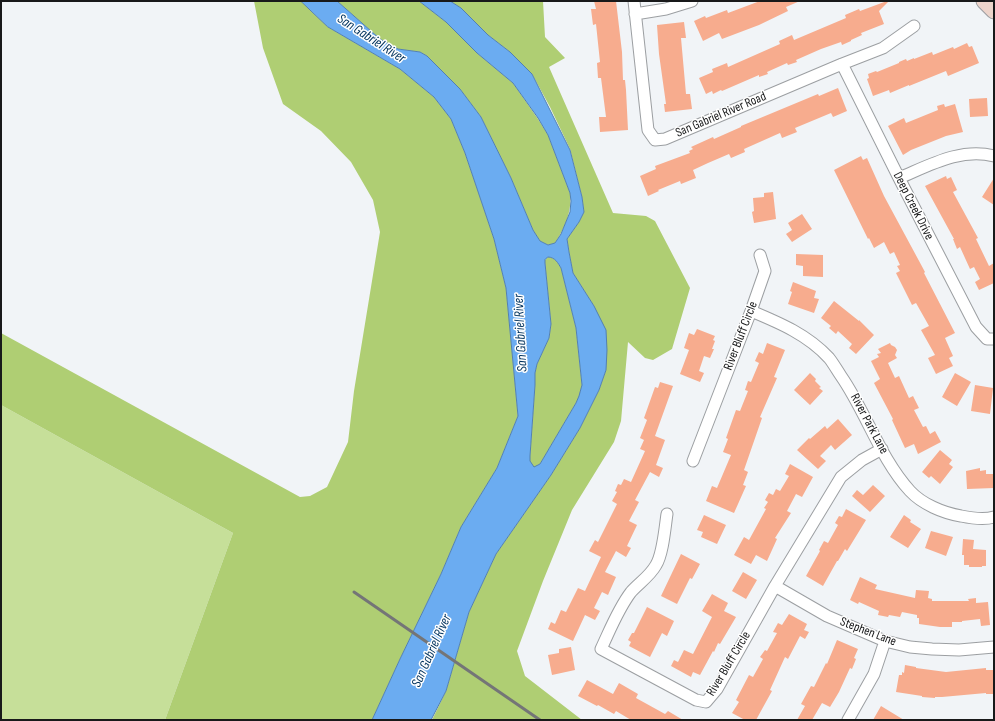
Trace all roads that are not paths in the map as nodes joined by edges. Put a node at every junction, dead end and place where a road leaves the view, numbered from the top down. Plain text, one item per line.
1 (634, 1) edge
2 (692, 1) edge
3 (984, 1) edge
4 (994, 11) edge
5 (634, 14) junction
6 (914, 26) dead end
7 (842, 64) junction
8 (994, 156) edge
9 (899, 178) junction
10 (760, 255) dead end
11 (751, 311) junction
12 (994, 339) edge
13 (882, 449) junction
14 (693, 461) dead end
15 (667, 514) dead end
16 (994, 517) edge
17 (775, 586) junction
18 (885, 641) junction
19 (994, 647) edge
20 (848, 720) edge

1 - 5 street, San Gabriel River Road
2 - 5 street
3 - 4 main road
5 - 7 street, San Gabriel River Road
6 - 7 street, San Gabriel River Road
7 - 9 street, Deep Creek Drive
8 - 9 street
9 - 12 street, Deep Creek Drive
10 - 11 street, River Bluff Circle
11 - 13 street, River Park Lane
11 - 14 street, River Bluff Circle
13 - 16 street, River Park Lane
13 - 17 street, River Bluff Circle
15 - 17 street, River Bluff Circle
17 - 18 street, Stephen Lane
18 - 19 street, Stephen Lane
18 - 20 street

